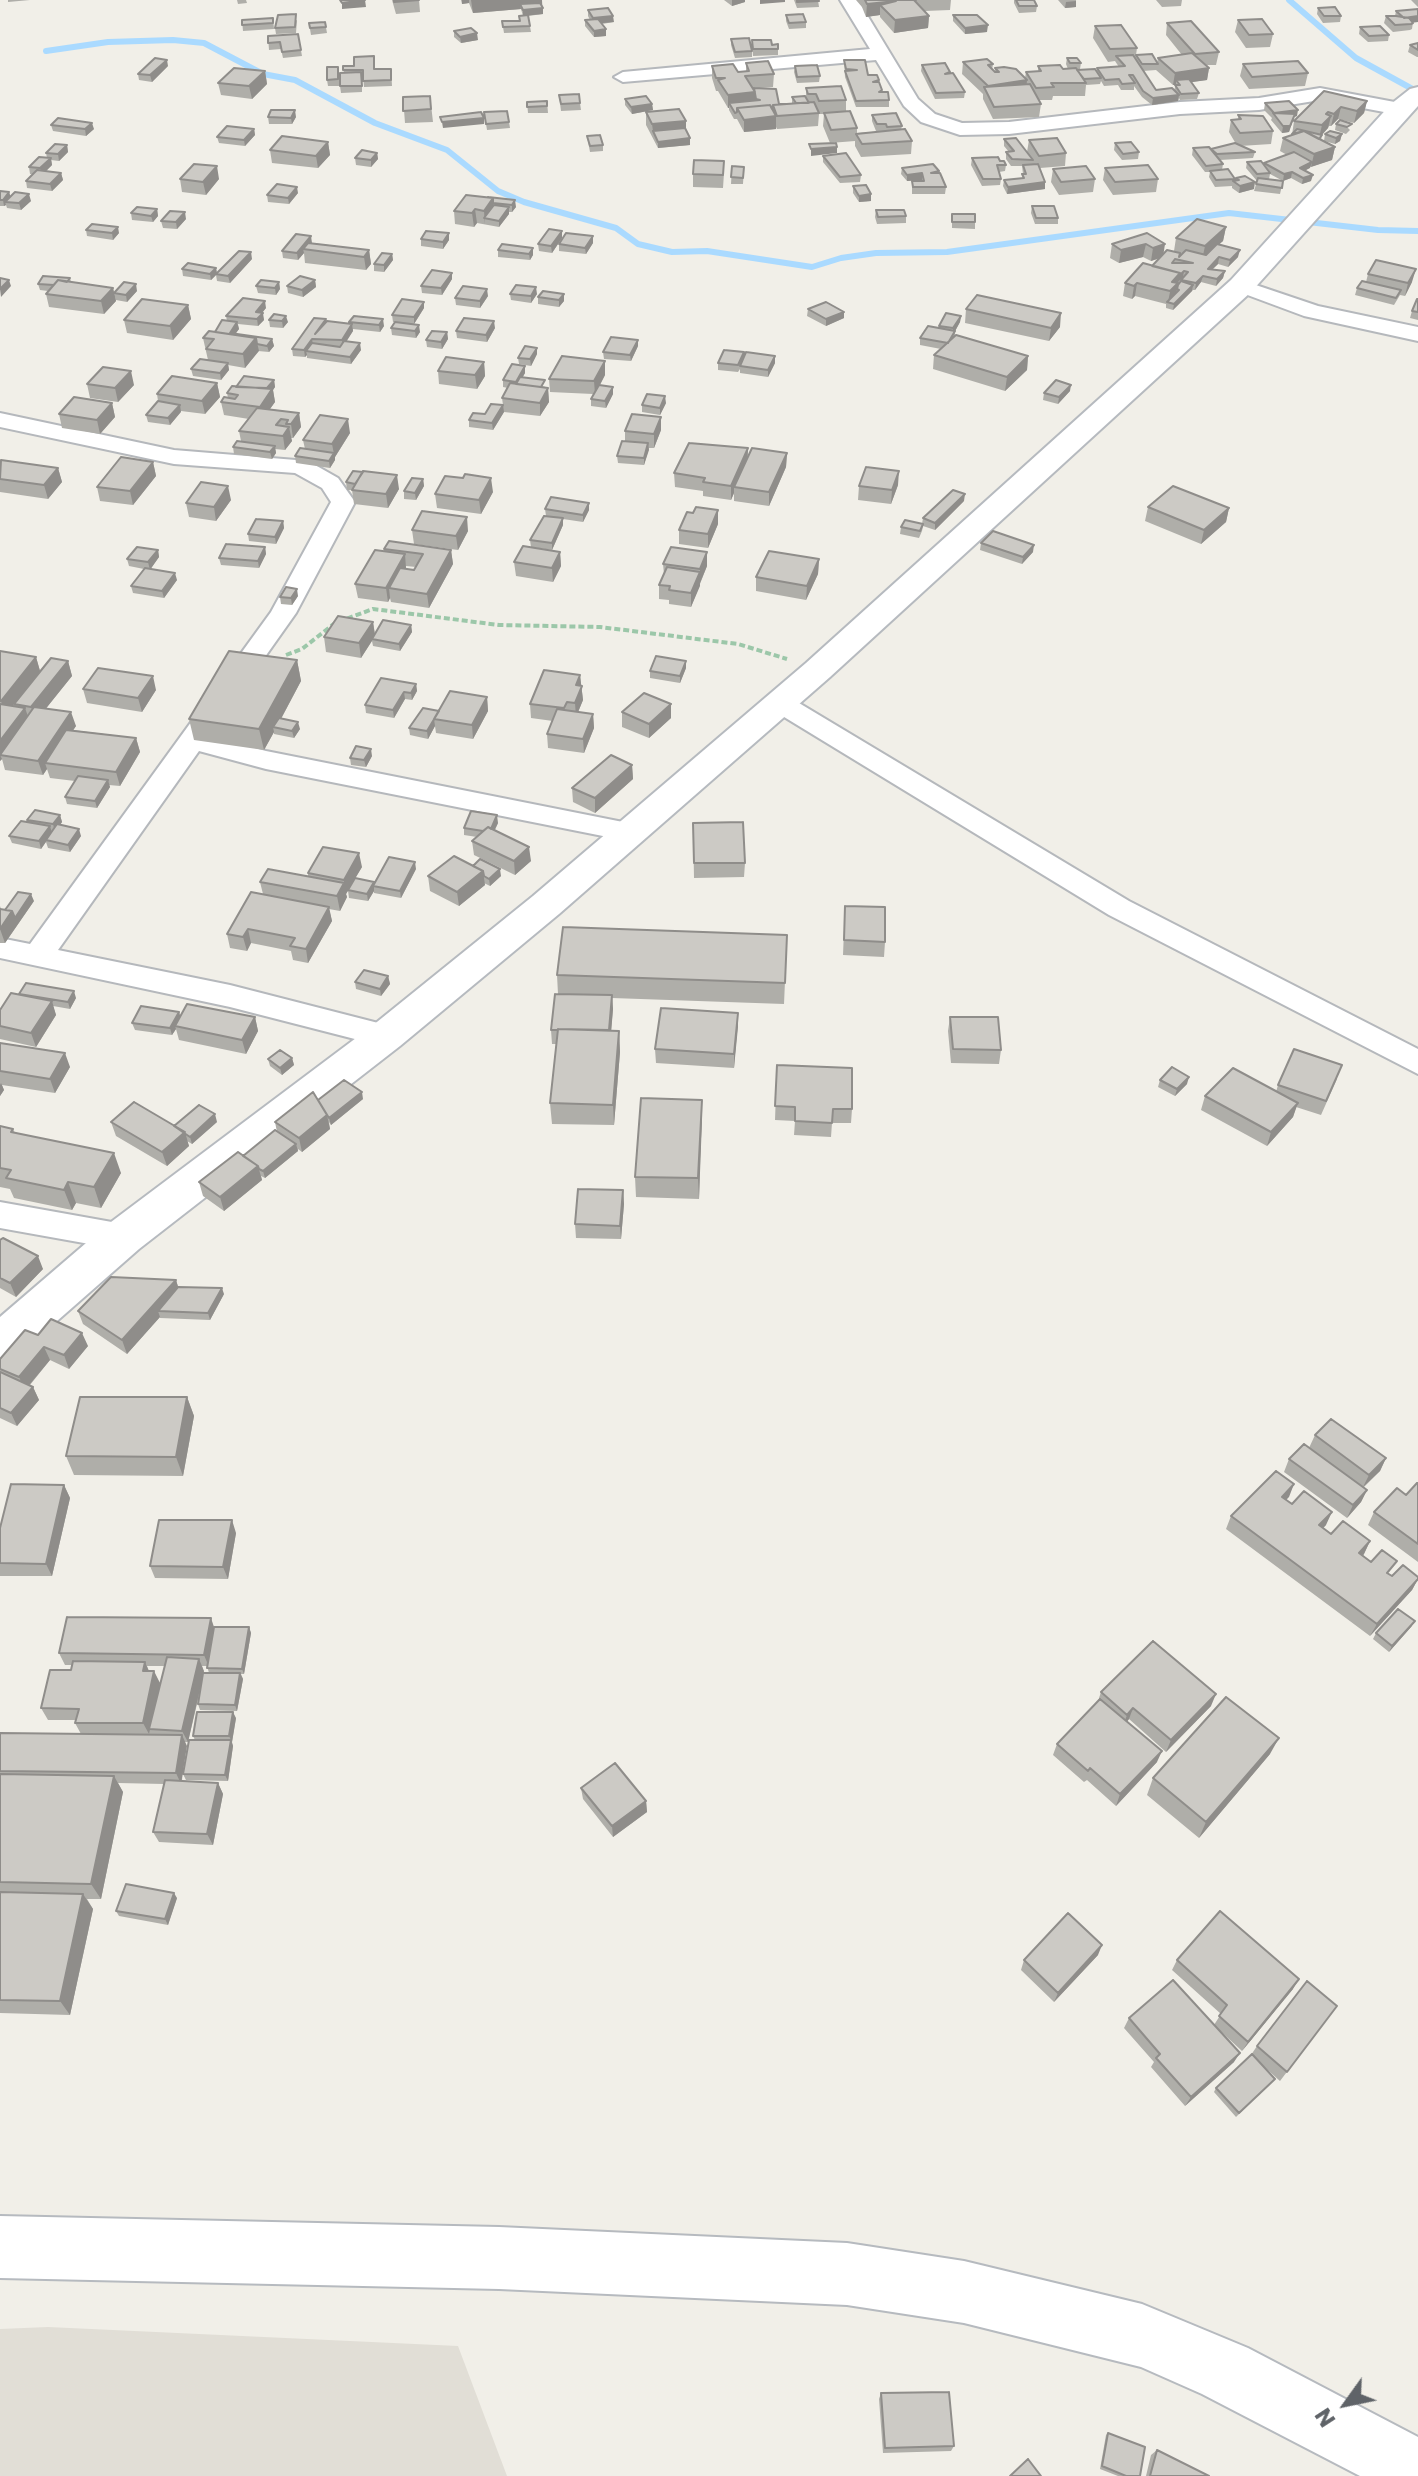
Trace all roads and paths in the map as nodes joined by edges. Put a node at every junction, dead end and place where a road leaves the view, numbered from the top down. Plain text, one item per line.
1 (849, 0) edge
2 (879, 54) junction
3 (623, 77) dead end
4 (1409, 102) edge
5 (1241, 286) junction
6 (1418, 334) edge
7 (0, 420) edge
8 (818, 670) junction
9 (238, 673) junction
10 (780, 703) junction
11 (190, 740) junction
12 (628, 832) junction
13 (0, 948) edge
14 (37, 957) junction
15 (386, 1036) junction
16 (1418, 1063) edge
17 (0, 1215) edge
18 (123, 1237) junction
19 (0, 1344) edge
20 (0, 2247) edge
21 (1418, 2473) edge

1 - 2 street
2 - 3 street
2 - 4 street
4 - 5 street
5 - 6 street
5 - 8 street
7 - 9 street
8 - 9 path
8 - 10 street
9 - 11 street
10 - 12 street
10 - 16 street
11 - 12 street
11 - 14 street
12 - 15 street
13 - 14 street
14 - 15 street
15 - 18 street
17 - 18 street
18 - 19 street
20 - 21 street

